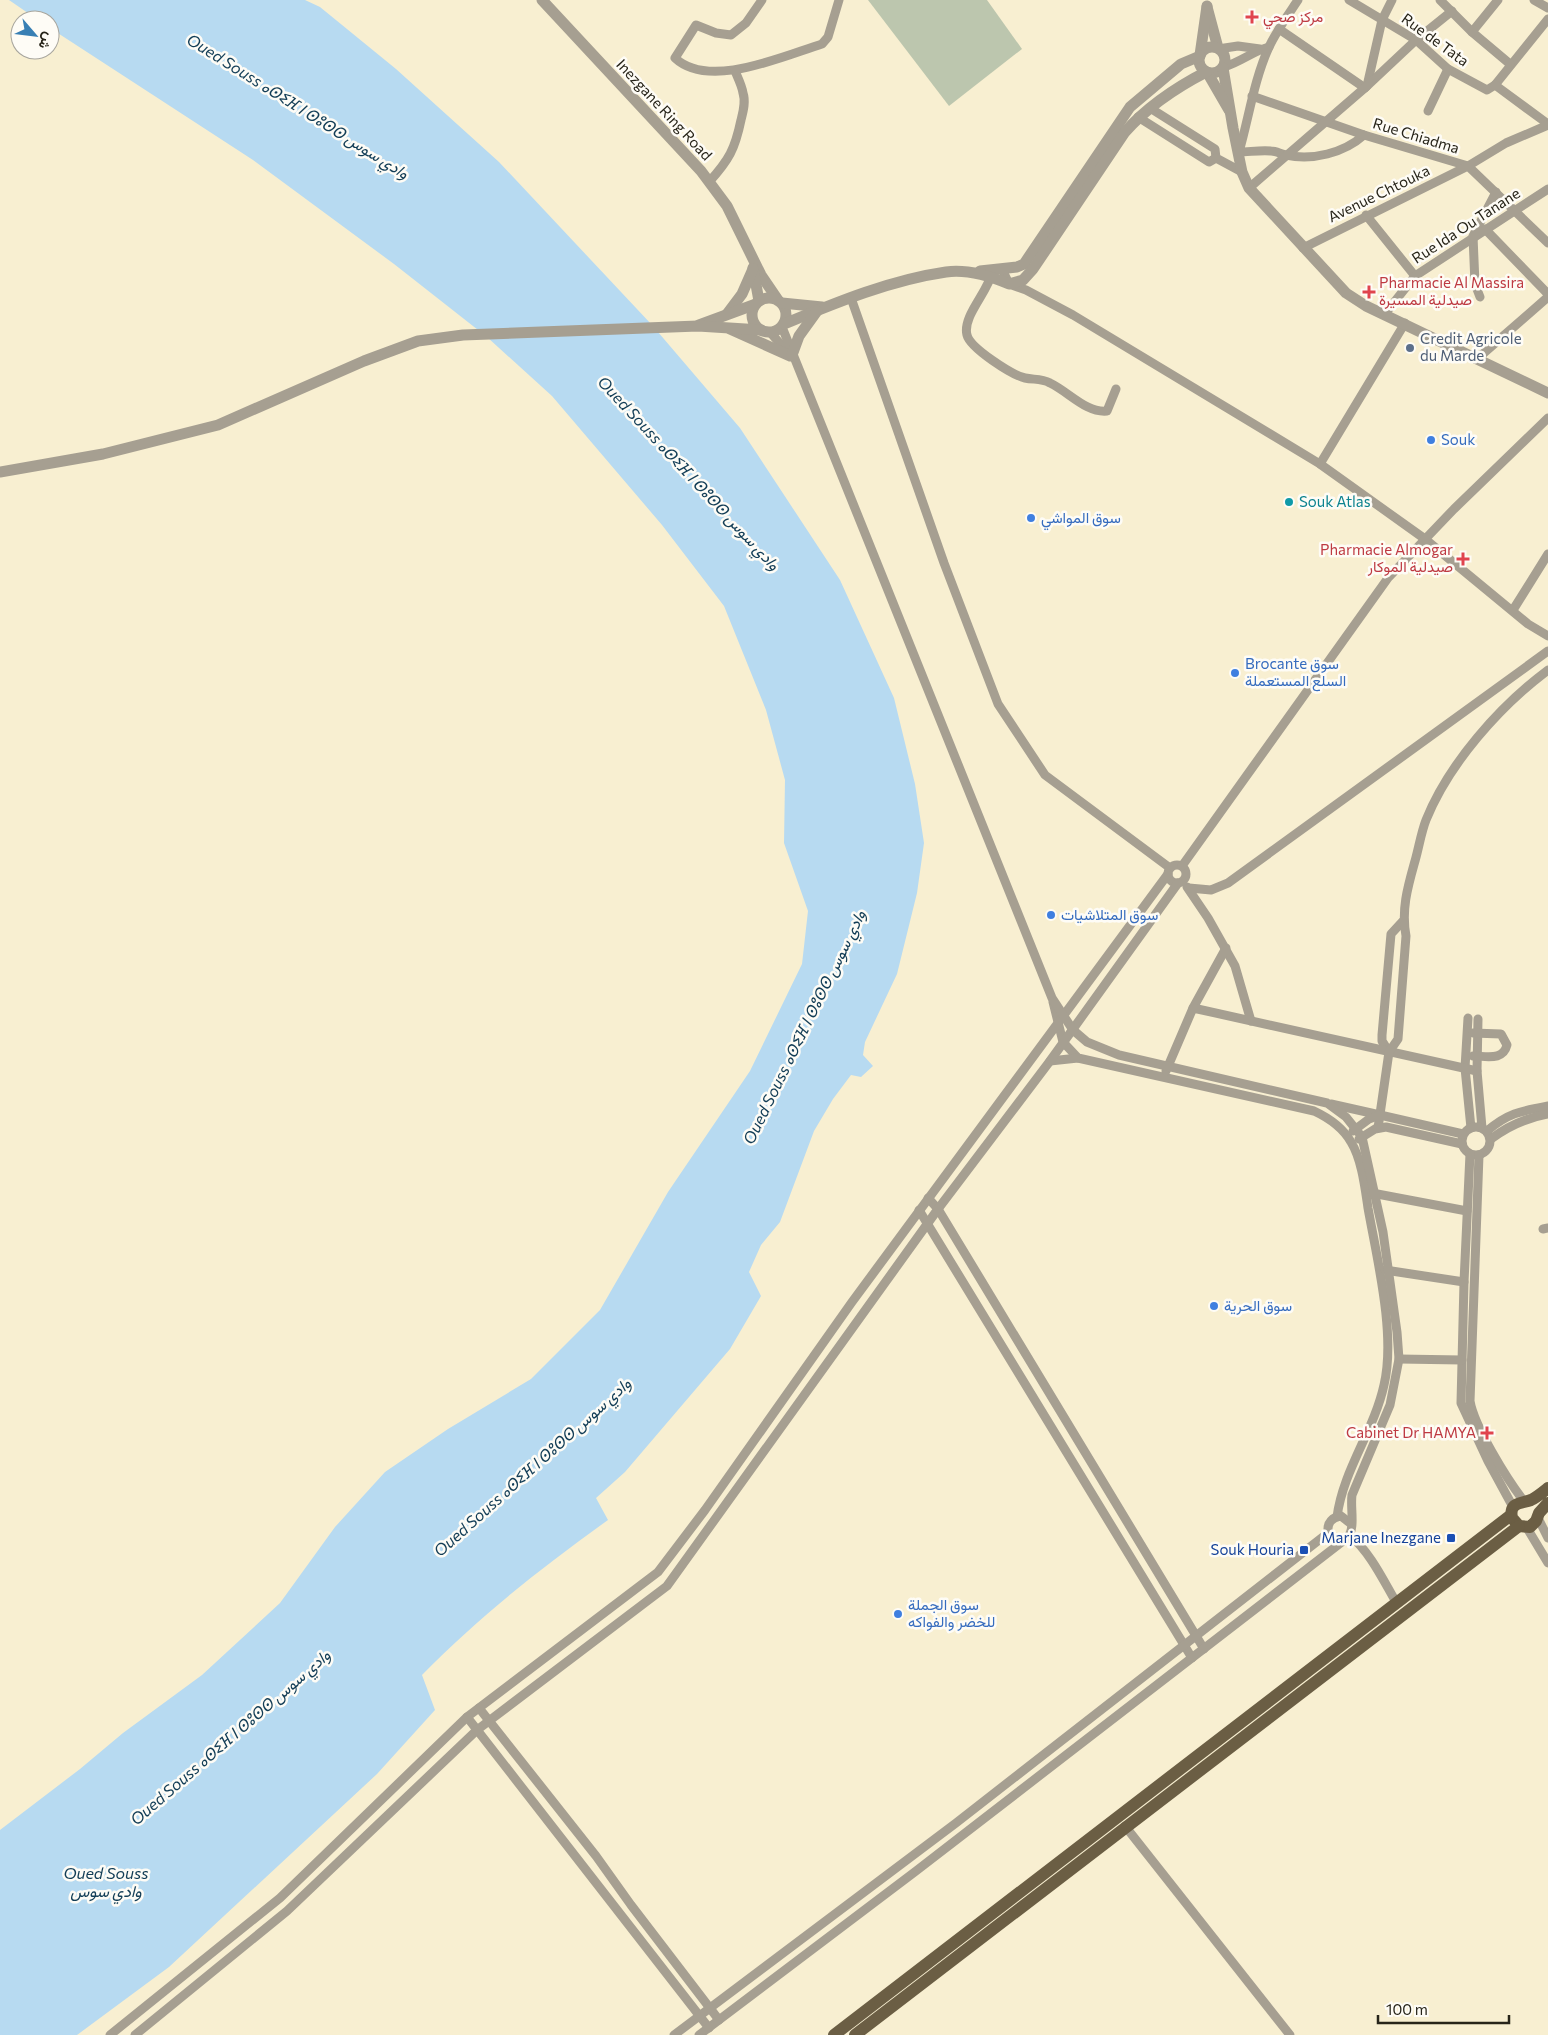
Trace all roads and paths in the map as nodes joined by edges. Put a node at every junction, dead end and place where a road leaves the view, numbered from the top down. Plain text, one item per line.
1 (542, 0) edge
2 (762, 0) edge
3 (1298, 0) edge
4 (1349, 0) edge
5 (1392, 0) edge
6 (1440, 0) edge
7 (1498, 0) edge
8 (1534, 0) edge
9 (839, 1) edge
10 (1206, 3) edge
11 (1548, 8) edge
12 (1452, 12) junction
13 (1548, 19) edge
14 (1382, 20) junction
15 (1279, 29) junction
16 (1472, 32) junction
17 (1416, 40) junction
18 (1269, 47) junction
19 (1218, 48) junction
20 (1260, 49) junction
21 (1200, 56) junction
22 (1510, 64) junction
23 (1224, 67) junction
24 (1448, 69) junction
25 (735, 71) junction
26 (1207, 72) junction
27 (1495, 85) junction
28 (1366, 87) junction
29 (1252, 96) junction
30 (1150, 108) junction
31 (1229, 110) junction
32 (1428, 111) dead end
33 (1138, 117) junction
34 (1326, 120) junction
35 (1548, 124) edge
36 (1364, 135) junction
37 (1239, 152) junction
38 (1286, 156) junction
39 (1216, 158) junction
40 (1468, 166) junction
41 (1242, 172) junction
42 (709, 182) junction
43 (1249, 188) junction
44 (1496, 192) junction
45 (1546, 193) edge
46 (1515, 210) junction
47 (1366, 215) junction
48 (1485, 229) junction
49 (1473, 236) junction
50 (1548, 243) edge
51 (1303, 248) junction
52 (749, 251) junction
53 (1017, 267) junction
54 (753, 268) junction
55 (995, 272) junction
56 (1415, 276) junction
57 (1025, 285) junction
58 (1548, 296) edge
59 (1480, 297) dead end
60 (851, 298) junction
61 (780, 302) junction
62 (758, 303) junction
63 (821, 308) junction
64 (727, 314) junction
65 (1384, 315) junction
66 (1405, 324) junction
67 (783, 325) junction
68 (698, 326) junction
69 (726, 327) junction
70 (765, 331) junction
71 (792, 357) junction
72 (1478, 358) junction
73 (1116, 389) dead end
74 (1548, 393) edge
75 (1548, 418) edge
76 (1320, 464) junction
77 (0, 472) edge
78 (1424, 539) junction
79 (1548, 554) edge
80 (1513, 610) junction
81 (1548, 636) edge
82 (1548, 651) edge
83 (1548, 670) edge
84 (1182, 866) junction
85 (1169, 871) junction
86 (1180, 882) junction
87 (1189, 888) junction
88 (1403, 921) junction
89 (1226, 948) junction
90 (1052, 998) junction
91 (1193, 1008) junction
92 (1064, 1016) junction
93 (1468, 1018) dead end
94 (1478, 1019) dead end
95 (1251, 1021) junction
96 (1058, 1025) junction
97 (1073, 1030) junction
98 (1467, 1033) junction
99 (1478, 1033) junction
100 (1063, 1042) junction
101 (1389, 1052) junction
102 (1466, 1056) junction
103 (1478, 1056) junction
104 (1078, 1058) junction
105 (1050, 1061) junction
106 (1166, 1067) junction
107 (1465, 1068) junction
108 (1477, 1071) junction
109 (1164, 1077) junction
110 (1327, 1103) junction
111 (1548, 1106) edge
112 (1548, 1114) edge
113 (1380, 1115) junction
114 (1357, 1128) junction
115 (1378, 1128) junction
116 (1467, 1131) junction
117 (1487, 1133) junction
118 (1346, 1135) junction
119 (1362, 1137) junction
120 (1352, 1144) junction
121 (1462, 1144) junction
122 (1475, 1155) junction
123 (1365, 1193) junction
124 (1375, 1193) junction
125 (928, 1198) junction
126 (938, 1209) junction
127 (919, 1210) junction
128 (1467, 1211) junction
129 (928, 1224) junction
130 (1384, 1270) junction
131 (1464, 1282) junction
132 (1398, 1359) junction
133 (1462, 1360) junction
134 (1103, 1482) junction
135 (1087, 1486) junction
136 (1548, 1488) edge
137 (1094, 1496) junction
138 (1548, 1503) edge
139 (1519, 1506) junction
140 (1538, 1515) junction
141 (1337, 1517) junction
142 (1350, 1522) junction
143 (1523, 1527) junction
144 (1328, 1533) junction
145 (1346, 1538) junction
146 (1548, 1538) edge
147 (1548, 1563) edge
148 (1396, 1602) junction
149 (1197, 1637) junction
150 (1184, 1646) junction
151 (1204, 1649) junction
152 (1192, 1658) junction
153 (479, 1708) junction
154 (467, 1716) junction
155 (488, 1721) junction
156 (477, 1730) junction
157 (1125, 1826) junction
158 (711, 2008) junction
159 (700, 2017) junction
160 (719, 2020) junction
161 (709, 2028) junction
162 (110, 2035) edge
163 (135, 2035) edge
164 (674, 2035) edge
165 (699, 2035) edge
166 (834, 2035) edge
167 (854, 2035) edge
168 (1290, 2035) edge

1 - 42 street, Inezgane Ring Road
2 - 25 street
3 - 15 street
4 - 14 street, Rue de Tata
5 - 14 street
6 - 12 street
7 - 16 street
8 - 11 street
9 - 25 street
10 - 19 street
10 - 21 street
12 - 16 street
12 - 17 street
13 - 22 street
14 - 17 street, Rue de Tata
14 - 28 street
15 - 18 street
15 - 28 street
16 - 22 street
17 - 24 street, Rue de Tata
17 - 28 street
18 - 20 street
18 - 29 street
19 - 20 street
19 - 21 street
19 - 23 street
20 - 23 street
21 - 26 street
21 - 53 street
22 - 27 street
23 - 26 street
23 - 31 street
24 - 27 street, Rue de Tata
24 - 32 street
25 - 42 street
26 - 30 street
26 - 31 street
27 - 35 street
28 - 34 street
29 - 34 street, Rue Chiadma
29 - 37 street
30 - 33 street
30 - 39 street
31 - 37 street
33 - 39 street
33 - 57 street
34 - 36 street, Rue Chiadma
34 - 38 street
35 - 40 street, Avenue Chtouka
36 - 38 street
36 - 40 street, Rue Chiadma
37 - 38 street
37 - 41 street
38 - 43 street
39 - 41 street
40 - 44 street, Rue Chiadma
40 - 47 street, Avenue Chtouka
41 - 43 street
42 - 52 street, Inezgane Ring Road
43 - 51 street
44 - 46 street, Rue Chiadma
44 - 49 street
45 - 46 street, Rue Ida Ou Tanane
46 - 48 street, Rue Ida Ou Tanane
46 - 50 street, Rue Chiadma
47 - 51 street, Avenue Chtouka
47 - 56 street
48 - 49 street, Rue Ida Ou Tanane
48 - 58 street
49 - 56 street, Rue Ida Ou Tanane
49 - 59 street
51 - 65 street
52 - 54 street, Inezgane Ring Road
52 - 61 street, Inezgane Ring Road
53 - 55 street
53 - 57 street
54 - 62 street, Inezgane Ring Road
54 - 64 street
55 - 57 street
55 - 60 street
55 - 73 street
56 - 65 street, Rue Ida Ou Tanane
57 - 76 street
58 - 72 street
60 - 63 street
60 - 85 street
61 - 62 street
61 - 63 street
61 - 67 street
62 - 64 street
62 - 70 street
63 - 67 street
63 - 71 street
64 - 68 street
65 - 66 street
66 - 72 street
66 - 76 street
67 - 70 street
67 - 71 street
68 - 69 street
68 - 77 street
69 - 70 street
69 - 71 street
70 - 71 street
71 - 90 street
72 - 74 street
75 - 78 street
76 - 78 street
78 - 80 street
78 - 84 street
79 - 80 street
80 - 81 street
82 - 87 street
83 - 88 street
84 - 85 street
84 - 86 street
85 - 86 street
85 - 92 street
86 - 87 street
86 - 97 street
87 - 89 street
88 - 101 street
88 - 101 street
89 - 91 street
89 - 95 street
90 - 92 street
90 - 96 street
91 - 95 street
91 - 106 street
92 - 96 street
92 - 97 street
93 - 98 street
94 - 99 street
95 - 101 street
96 - 100 street
96 - 125 street
97 - 100 street
97 - 106 street
98 - 99 street
98 - 102 street
99 - 103 street
99 - 103 street
100 - 104 street
100 - 105 street
101 - 107 street
101 - 113 street
102 - 103 street
102 - 107 street
103 - 108 street
104 - 105 street
104 - 109 street
105 - 126 street
106 - 109 street
106 - 110 street
107 - 108 street
107 - 116 street
108 - 117 street
109 - 118 street
110 - 113 street
110 - 114 street
111 - 117 street
112 - 117 street
113 - 114 street
113 - 115 street
113 - 116 street
114 - 118 street
114 - 119 street
115 - 119 street
115 - 121 street
116 - 117 street
116 - 121 street
117 - 122 street
118 - 120 street
119 - 120 street
119 - 124 street
120 - 123 street
121 - 122 street
122 - 128 street
122 - 139 street
123 - 124 street
123 - 130 street
124 - 128 street
124 - 130 street
125 - 126 street
125 - 127 street
126 - 129 street
126 - 134 street
127 - 129 street
127 - 153 street
128 - 131 street
129 - 135 street
129 - 155 street
130 - 131 street
130 - 132 street
130 - 141 street
131 - 133 street
132 - 133 street
132 - 142 street
133 - 139 street
134 - 135 street
134 - 137 street
134 - 149 street
135 - 137 street
136 - 139 main road
137 - 150 street
138 - 140 main road
139 - 140 main road
139 - 143 main road
139 - 148 main road
140 - 143 main road
140 - 146 street
141 - 142 street
141 - 144 street
142 - 145 street
143 - 147 street
143 - 157 main road
144 - 145 street
144 - 149 street
145 - 148 street
145 - 151 street
148 - 166 main road
149 - 150 street
149 - 151 street
150 - 152 street
150 - 158 street
151 - 152 street
152 - 160 street
153 - 154 street
153 - 155 street
154 - 156 street
154 - 162 street
155 - 156 street
155 - 158 street
156 - 159 street
156 - 163 street
157 - 167 main road
157 - 168 street
158 - 159 street
158 - 160 street
159 - 161 street
159 - 164 street
160 - 161 street
161 - 165 street

